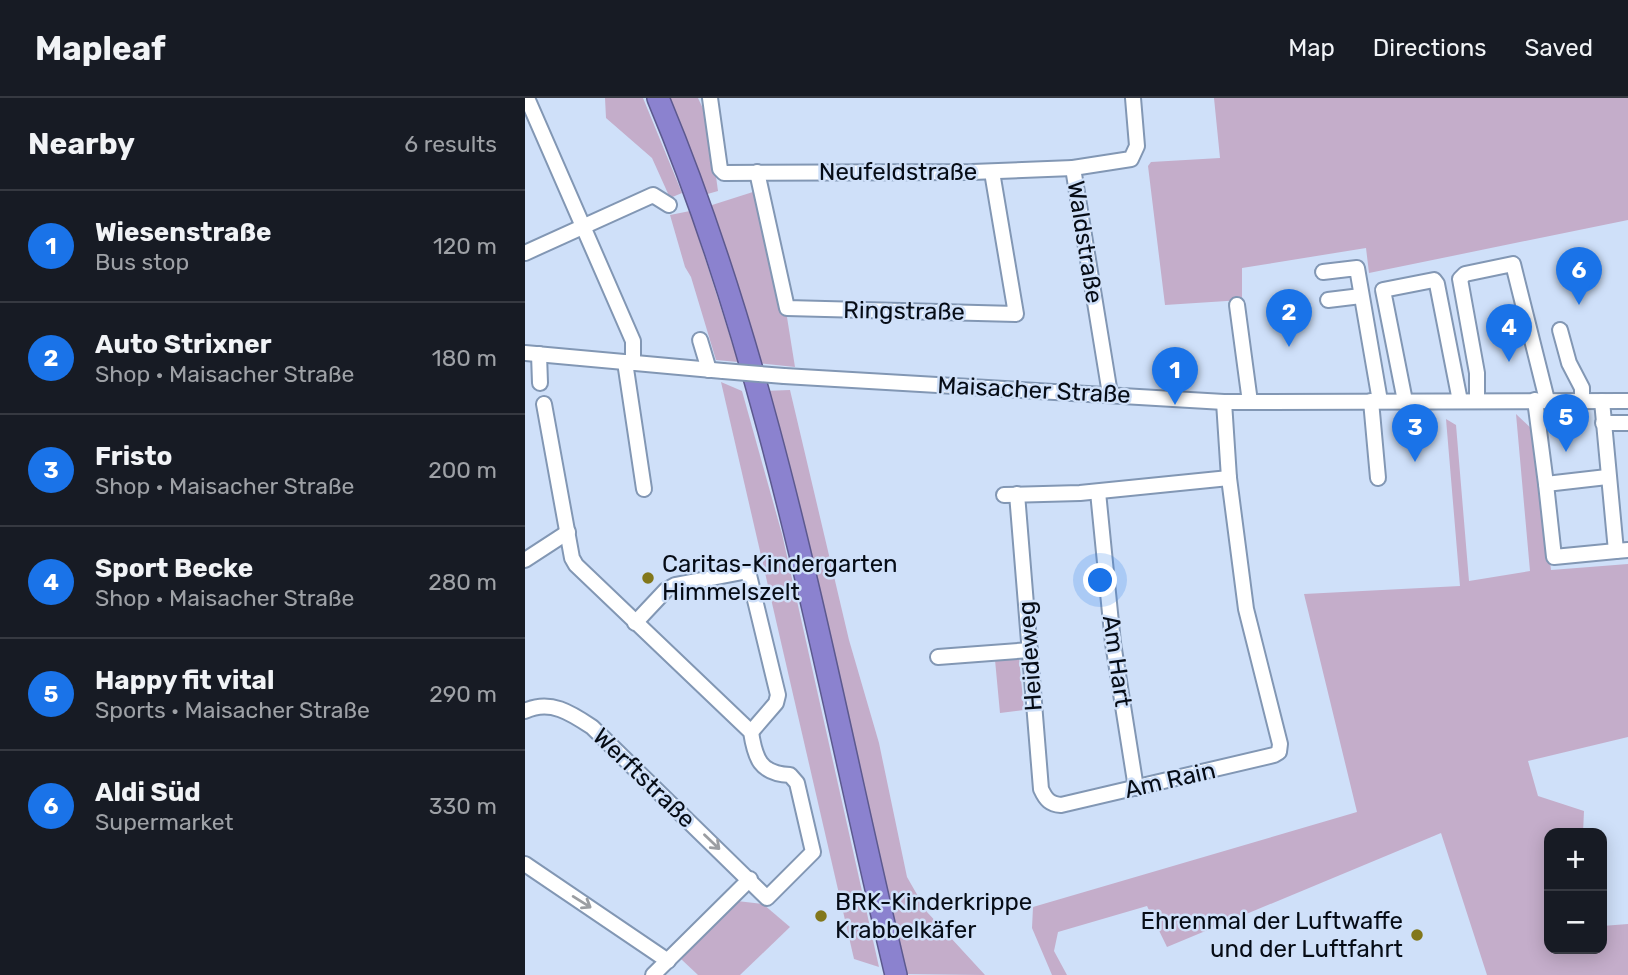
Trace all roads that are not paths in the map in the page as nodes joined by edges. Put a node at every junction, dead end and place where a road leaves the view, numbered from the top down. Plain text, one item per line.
1 (527, 98) edge
2 (659, 98) edge
3 (710, 98) edge
4 (1133, 98) edge
5 (1073, 168) junction
6 (757, 172) junction
7 (992, 172) junction
8 (669, 205) dead end
9 (583, 225) junction
10 (525, 253) edge
11 (1323, 272) dead end
12 (1361, 296) junction
13 (1328, 300) dead end
14 (1237, 305) dead end
15 (1560, 330) dead end
16 (700, 340) dead end
17 (532, 353) edge
18 (629, 362) junction
19 (716, 371) junction
20 (540, 383) dead end
21 (1110, 394) junction
22 (1541, 400) junction
23 (1376, 401) junction
24 (1405, 401) junction
25 (1460, 401) junction
26 (1478, 401) junction
27 (1583, 401) junction
28 (1602, 401) junction
29 (1628, 401) edge
30 (1224, 402) junction
31 (1250, 402) junction
32 (544, 404) dead end
33 (1603, 423) junction
34 (1628, 423) edge
35 (1607, 477) junction
36 (1229, 478) junction
37 (1378, 478) dead end
38 (1546, 484) junction
39 (644, 489) dead end
40 (1098, 492) junction
41 (568, 532) junction
42 (1622, 551) edge
43 (525, 560) edge
44 (635, 623) junction
45 (1030, 650) junction
46 (938, 657) dead end
47 (525, 711) edge
48 (751, 732) junction
49 (1136, 788) junction
50 (1061, 805) joint
51 (525, 864) edge
52 (750, 879) junction
53 (668, 961) junction
54 (653, 975) edge
55 (896, 975) edge

1 - 9 street
2 - 55 highway
3 - 6 street, Neufeldstraße
4 - 5 street, Waldstraße
5 - 7 street, Neufeldstraße
5 - 21 street, Waldstraße
6 - 7 street, Neufeldstraße
6 - 7 street, Ringstraße
8 - 9 street
9 - 10 street
9 - 18 street
11 - 12 street
12 - 13 street
12 - 23 street
14 - 31 street
15 - 27 street
16 - 19 street
17 - 18 street, Maisacher Straße
17 - 20 street
18 - 19 street, Maisacher Straße
18 - 39 street
19 - 21 street, Maisacher Straße, bridge
21 - 30 street, Maisacher Straße
22 - 26 street, Maisacher Straße
22 - 26 street
22 - 27 street, Maisacher Straße
22 - 38 street
23 - 24 street, Maisacher Straße
23 - 31 street, Maisacher Straße
23 - 37 street
24 - 25 street, Maisacher Straße
24 - 25 street
25 - 26 street, Maisacher Straße
27 - 28 street, Maisacher Straße
28 - 29 street, Maisacher Straße
28 - 33 street
30 - 31 street, Maisacher Straße
30 - 36 street
32 - 41 street
33 - 34 street
33 - 35 street
35 - 38 street
35 - 42 street
36 - 40 street, Heideweg
36 - 49 street, Am Rain
38 - 42 street
40 - 45 street, Heideweg
40 - 49 street, Am Hart
41 - 43 street
41 - 44 street
44 - 48 street
44 - 48 street
45 - 46 street
45 - 50 street, Heideweg
47 -> 52 street, Werftstraße
48 - 52 street, Werftstraße
49 - 50 street, Am Rain
51 -> 53 street
52 - 53 street
53 - 54 street

